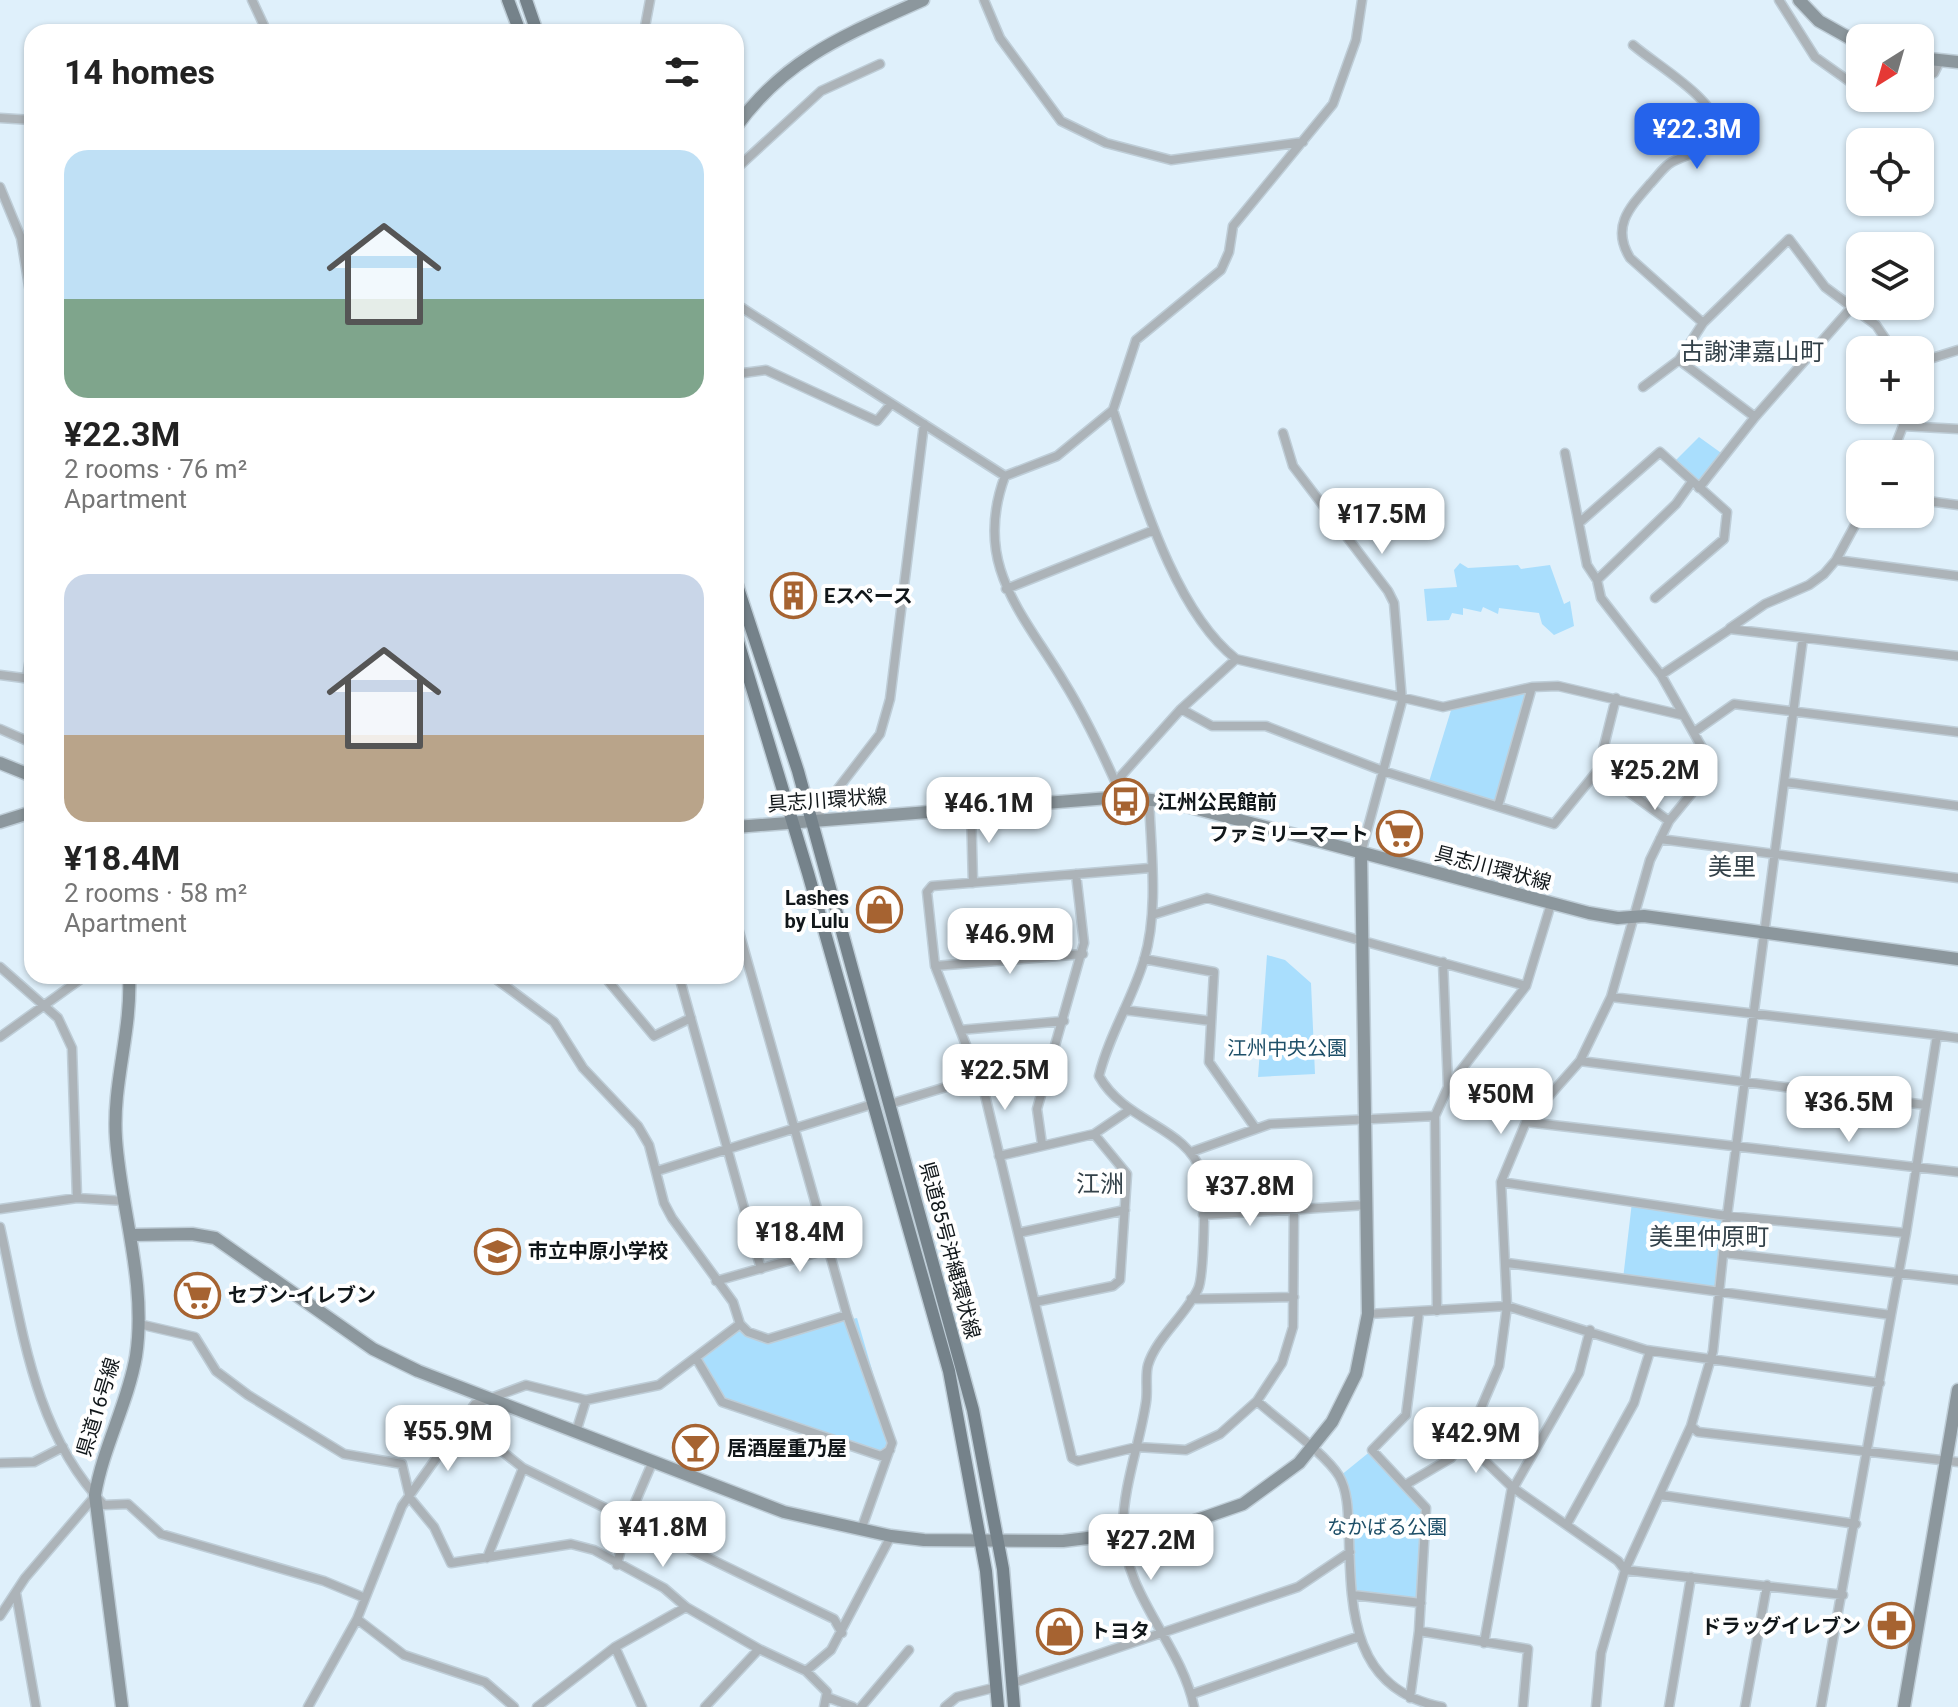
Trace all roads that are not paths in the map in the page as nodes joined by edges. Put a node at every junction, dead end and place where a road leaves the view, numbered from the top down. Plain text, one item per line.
1 (252, 0) edge
2 (508, 0) edge
3 (526, 0) edge
4 (650, 0) edge
5 (923, 0) edge
6 (984, 0) edge
7 (1362, 0) edge
8 (1779, 0) edge
9 (1799, 0) edge
10 (263, 24) edge
11 (517, 24) edge
12 (534, 24) edge
13 (646, 24) edge
14 (1846, 36) edge
15 (1633, 45) dead end
16 (1934, 60) edge
17 (1940, 61) junction
18 (1958, 62) edge
19 (880, 64) dead end
20 (1934, 73) edge
21 (1846, 79) edge
22 (0, 118) edge
23 (744, 118) edge
24 (24, 120) edge
25 (1304, 142) junction
26 (744, 162) edge
27 (0, 187) edge
28 (24, 256) edge
29 (1846, 303) edge
30 (744, 309) edge
31 (1846, 314) edge
32 (1869, 320) edge
33 (1703, 323) junction
34 (1883, 336) edge
35 (1958, 350) edge
36 (1934, 358) edge
37 (1679, 360) junction
38 (744, 373) edge
39 (1643, 387) dead end
40 (891, 404) junction
41 (1113, 410) junction
42 (1755, 417) junction
43 (924, 424) junction
44 (1903, 426) joint
45 (1958, 429) edge
46 (1283, 433) dead end
47 (1898, 440) edge
48 (1565, 453) dead end
49 (1005, 476) junction
50 (1695, 486) junction
51 (1934, 502) edge
52 (1958, 505) edge
53 (1579, 523) junction
54 (1853, 528) edge
55 (1154, 530) junction
56 (1836, 560) junction
57 (1958, 576) edge
58 (1597, 580) junction
59 (1006, 589) junction
60 (1655, 598) dead end
61 (744, 607) edge
62 (1730, 629) junction
63 (1803, 638) junction
64 (1958, 656) edge
65 (1236, 659) junction
66 (744, 661) edge
67 (0, 675) edge
68 (1661, 675) junction
69 (24, 678) edge
70 (1532, 687) junction
71 (1616, 698) junction
72 (1402, 701) junction
73 (1181, 709) junction
74 (1793, 711) junction
75 (1682, 715) junction
76 (0, 729) edge
77 (1694, 732) junction
78 (1958, 732) edge
79 (24, 740) edge
80 (0, 763) edge
81 (1598, 770) junction
82 (1383, 771) junction
83 (24, 773) edge
84 (1785, 782) junction
85 (1122, 797) junction
86 (1149, 799) junction
87 (1498, 806) junction
88 (1958, 806) edge
89 (971, 809) junction
90 (24, 814) edge
91 (812, 821) junction
92 (1669, 821) junction
93 (0, 822) edge
94 (793, 822) junction
95 (744, 826) edge
96 (1660, 839) junction
97 (1361, 853) junction
98 (1775, 855) junction
99 (1150, 868) junction
100 (1076, 874) junction
101 (1958, 878) edge
102 (973, 883) junction
103 (1551, 904) junction
104 (1152, 915) junction
105 (1633, 918) junction
106 (1766, 934) junction
107 (1364, 940) junction
108 (744, 949) edge
109 (1083, 954) junction
110 (1144, 959) junction
111 (1958, 959) edge
112 (1443, 962) junction
113 (935, 966) junction
114 (0, 967) edge
115 (74, 984) edge
116 (129, 984) edge
117 (503, 984) edge
118 (611, 984) edge
119 (681, 984) edge
120 (1526, 986) junction
121 (1611, 997) junction
122 (43, 1006) junction
123 (1124, 1010) junction
124 (1755, 1016) junction
125 (691, 1018) junction
126 (1064, 1021) junction
127 (1211, 1021) junction
128 (960, 1030) junction
129 (1937, 1035) junction
130 (0, 1037) edge
131 (1958, 1038) edge
132 (1580, 1061) junction
133 (979, 1077) junction
134 (1745, 1084) junction
135 (1448, 1087) junction
136 (873, 1104) junction
137 (890, 1104) junction
138 (1926, 1105) junction
139 (1128, 1111) junction
140 (1435, 1116) junction
141 (1366, 1122) junction
142 (1526, 1122) junction
143 (795, 1129) junction
144 (1256, 1129) junction
145 (1094, 1134) junction
146 (1042, 1144) junction
147 (1736, 1149) junction
148 (728, 1150) junction
149 (1191, 1152) junction
150 (999, 1156) junction
151 (1917, 1166) junction
152 (657, 1171) junction
153 (1958, 1172) edge
154 (1501, 1182) junction
155 (77, 1198) junction
156 (125, 1201) junction
157 (1367, 1205) junction
158 (0, 1209) edge
159 (1125, 1210) junction
160 (1294, 1210) junction
161 (1203, 1215) junction
162 (1727, 1216) junction
163 (0, 1227) edge
164 (1018, 1233) junction
165 (1906, 1233) junction
166 (131, 1235) junction
167 (830, 1249) junction
168 (1723, 1253) junction
169 (1507, 1263) junction
170 (761, 1269) junction
171 (1900, 1275) junction
172 (1958, 1280) edge
173 (716, 1281) junction
174 (1718, 1291) junction
175 (1294, 1297) junction
176 (1191, 1299) junction
177 (1035, 1302) junction
178 (1507, 1306) junction
179 (1437, 1311) junction
180 (1419, 1312) junction
181 (1368, 1314) junction
182 (847, 1315) junction
183 (1891, 1315) junction
184 (139, 1324) junction
185 (740, 1324) junction
186 (1590, 1330) junction
187 (1650, 1351) junction
188 (696, 1358) junction
189 (1710, 1361) junction
190 (1880, 1383) junction
191 (1958, 1390) edge
192 (491, 1399) junction
193 (586, 1400) junction
194 (1257, 1401) junction
195 (1691, 1426) junction
196 (460, 1429) junction
197 (576, 1432) junction
198 (1463, 1440) junction
199 (63, 1447) junction
200 (1137, 1447) junction
201 (1313, 1448) junction
202 (891, 1450) junction
203 (1869, 1451) junction
204 (653, 1461) junction
205 (1952, 1462) edge
206 (0, 1463) edge
207 (523, 1468) junction
208 (1405, 1485) junction
209 (1513, 1487) junction
210 (95, 1495) junction
211 (1660, 1495) junction
212 (410, 1498) junction
213 (628, 1519) junction
214 (1567, 1524) junction
215 (1856, 1524) junction
216 (861, 1530) junction
217 (1124, 1534) junction
218 (891, 1536) junction
219 (981, 1542) junction
220 (999, 1543) junction
221 (1350, 1552) junction
222 (487, 1558) junction
223 (617, 1565) junction
224 (1625, 1570) junction
225 (1691, 1577) junction
226 (1767, 1585) junction
227 (16, 1592) junction
228 (1353, 1595) junction
229 (1843, 1595) junction
230 (365, 1598) junction
231 (1421, 1603) junction
232 (686, 1607) junction
233 (0, 1616) edge
234 (357, 1619) junction
235 (1419, 1631) junction
236 (842, 1633) junction
237 (1163, 1634) junction
238 (1357, 1637) junction
239 (1484, 1643) junction
240 (615, 1647) junction
241 (759, 1649) junction
242 (909, 1650) dead end
243 (806, 1671) junction
244 (1013, 1683) junction
245 (997, 1687) junction
246 (1192, 1694) junction
247 (827, 1697) junction
248 (1410, 1698) junction
249 (36, 1707) edge
250 (122, 1707) edge
251 (308, 1707) edge
252 (514, 1707) edge
253 (537, 1707) edge
254 (642, 1707) edge
255 (705, 1707) edge
256 (824, 1707) edge
257 (853, 1707) edge
258 (861, 1707) edge
259 (945, 1707) edge
260 (998, 1707) edge
261 (1014, 1707) edge
262 (1194, 1707) edge
263 (1442, 1707) edge
264 (1523, 1707) edge
265 (1596, 1707) edge
266 (1669, 1707) edge
267 (1745, 1707) edge
268 (1821, 1707) edge
269 (1904, 1707) edge

1 - 10 street
2 - 11 main road
3 - 12 main road
4 - 13 street
5 - 23 street
6 - 25 street
7 - 25 street
8 - 21 street
9 - 14 street
15 - 33 street
16 - 17 street
17 - 18 street
17 - 20 street
19 - 26 street
22 - 24 street
25 - 41 street
27 - 28 street
29 - 33 street
30 - 40 street
31 - 42 street
32 - 34 street
33 - 37 street
35 - 36 street
37 - 39 street
37 - 42 street
38 - 40 street
40 - 43 street
41 - 49 street
41 - 55 street
42 - 50 street
43 - 49 street
43 - 91 street
44 - 45 street
44 - 47 street
46 - 72 street
48 - 53 street
49 - 59 street
50 - 53 street
50 - 58 street
50 - 60 street
51 - 52 street
53 - 58 street
54 - 56 street
55 - 59 street
55 - 65 street
56 - 57 street
56 - 62 street
58 - 68 street
59 - 85 street
61 - 91 main road, 県道85号沖縄環状線
62 - 63 street
62 - 68 street
63 - 64 street
63 - 74 street
65 - 72 street
65 - 73 street
66 - 94 main road, 県道85号沖縄環状線
67 - 69 street
68 - 75 street
70 - 71 street
70 - 72 street
70 - 87 street
71 - 75 street
71 - 81 street
72 - 82 street
73 - 82 street
73 - 85 street
74 - 77 street
74 - 78 street
74 - 84 street
75 - 77 street
76 - 79 street
77 - 92 street
80 - 83 street
81 - 87 street
81 - 92 street
82 - 87 street
82 - 97 street
84 - 88 street
84 - 98 street
85 - 86 street, 具志川環状線
85 - 89 street, 具志川環状線
86 - 97 street, 具志川環状線
86 - 99 street
89 - 91 street, 具志川環状線
89 - 102 street
90 - 93 street
91 - 94 street, 具志川環状線
91 - 137 main road, 県道85号沖縄環状線
92 - 96 street
94 - 95 street, 具志川環状線
94 - 136 main road, 県道85号沖縄環状線
96 - 98 street
96 - 105 street
97 - 103 street, 具志川環状線
97 - 107 street
98 - 101 street
98 - 106 street
99 - 100 street
99 - 104 street
100 - 102 street
100 - 109 street
102 - 113 street
103 - 105 street, 具志川環状線
103 - 120 street
104 - 107 street
104 - 110 street
105 - 106 street, 具志川環状線
105 - 121 street
106 - 111 street, 具志川環状線
106 - 124 street
107 - 112 street
107 - 141 street
108 - 143 street
109 - 113 street
109 - 126 street
110 - 123 street
110 - 127 street
112 - 120 street
112 - 135 street
113 - 128 street
114 - 122 street
115 - 122 street
116 - 156 street, 県道16号線
117 - 152 street
118 - 125 street
119 - 125 street
120 - 135 street
121 - 124 street
121 - 132 street
122 - 130 street
122 - 155 street
123 - 127 street
123 - 139 street
124 - 129 street
124 - 134 street
125 - 148 street
126 - 128 street
126 - 146 street
127 - 144 street
128 - 133 street
129 - 131 street
129 - 138 street
132 - 134 street
132 - 142 street
133 - 137 street
133 - 150 street
134 - 138 street
134 - 147 street
135 - 140 street
136 - 143 street
136 - 219 main road, 県道85号沖縄環状線
137 - 220 main road, 県道85号沖縄環状線
138 - 151 street
139 - 145 street
139 - 149 street
140 - 141 street
140 - 179 street
141 - 144 street
141 - 157 street
142 - 147 street
142 - 154 street
143 - 148 street
143 - 167 street
144 - 149 street
145 - 146 street
145 - 159 street
146 - 150 street
147 - 151 street
147 - 162 street
148 - 152 street
148 - 170 street
149 - 161 street
150 - 164 street
151 - 153 street
151 - 165 street
152 - 173 street
154 - 162 street
154 - 169 street
155 - 156 street
155 - 158 street
156 - 166 street, 県道16号線
157 - 160 street
157 - 181 street
159 - 164 street
159 - 177 street
160 - 161 street
160 - 175 street
161 - 176 street
162 - 165 street
162 - 168 street
163 - 199 street
164 - 177 street
165 - 171 street
166 - 184 street, 県道16号線
166 - 192 street
167 - 170 street
167 - 182 street
168 - 171 street
168 - 174 street
169 - 174 street
169 - 178 street
170 - 173 street
171 - 172 street
171 - 183 street
173 - 185 street
174 - 183 street
174 - 189 street
175 - 176 street
175 - 194 street
176 - 200 street
177 - 200 street
178 - 179 street
178 - 186 street
178 - 198 street
179 - 180 street
180 - 181 street
180 - 208 street
181 - 201 street
182 - 185 street
182 - 202 street
183 - 190 street
184 - 210 street, 県道16号線
184 - 212 street
185 - 188 street
186 - 187 street
186 - 209 street
187 - 189 street
187 - 214 street
188 - 193 street
188 - 202 street
189 - 190 street
189 - 195 street
190 - 203 street
191 - 205 street
192 - 193 street
192 - 196 street
192 - 197 street
193 - 197 street
194 - 200 street
194 - 201 street
195 - 203 street
195 - 211 street
196 - 207 street
196 - 212 street
197 - 204 street
198 - 208 street
198 - 209 street
199 - 206 street
199 - 210 street
200 - 217 street
201 - 217 street
201 - 221 street
202 - 216 street
203 - 205 street
203 - 215 street
204 - 213 street
204 - 216 street
205 - 269 street
207 - 213 street
207 - 222 street
208 - 231 street
209 - 214 street
209 - 239 street
210 - 227 street
210 - 230 street
210 - 250 street, 県道16号線
211 - 215 street
211 - 224 street
212 - 222 street
212 - 230 street
213 - 223 street
213 - 236 street
214 - 224 street
215 - 229 street
216 - 218 street
217 - 220 street
217 - 237 street
218 - 219 street
218 - 236 street
219 - 220 street
219 - 245 main road, 県道85号沖縄環状線
220 - 244 main road, 県道85号沖縄環状線
221 - 228 street
221 - 237 street
222 - 223 street
223 - 232 street
224 - 225 street
224 - 265 street
225 - 226 street
225 - 266 street
226 - 229 street
226 - 267 street
227 - 233 street
227 - 249 street
228 - 231 street
228 - 238 street
229 - 268 street
230 - 234 street
231 - 235 street
232 - 240 street
232 - 241 street
234 - 251 street
234 - 252 street
235 - 239 street
235 - 248 street
236 - 243 street
237 - 244 street
237 - 246 street
238 - 246 street
238 - 248 street
239 - 264 street
240 - 253 street
240 - 254 street
241 - 243 street
241 - 255 street
242 - 258 street
243 - 247 street
244 - 261 main road, 県道85号沖縄環状線
245 - 259 street
245 - 260 main road, 県道85号沖縄環状線
246 - 262 street
247 - 256 street
247 - 257 street
248 - 263 street

